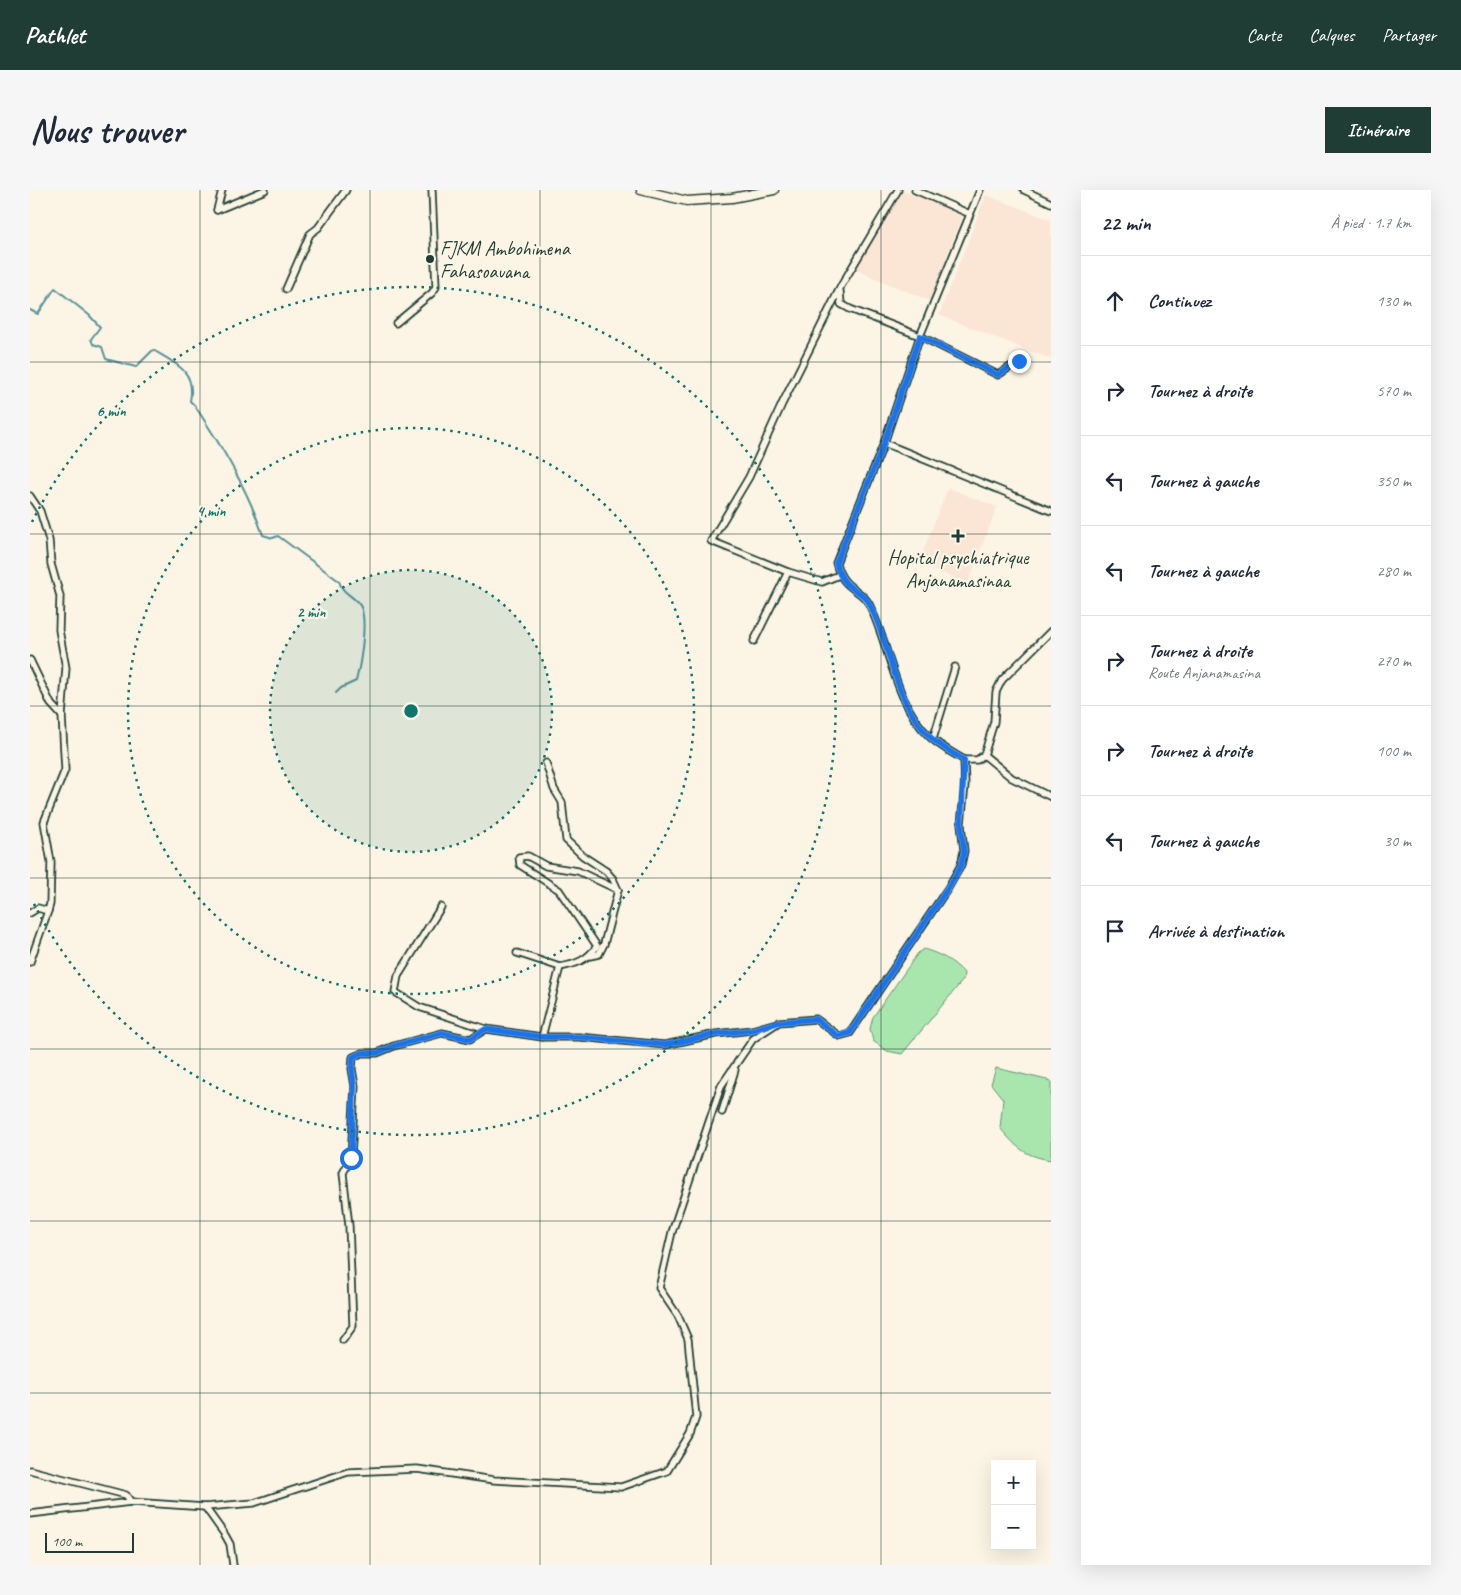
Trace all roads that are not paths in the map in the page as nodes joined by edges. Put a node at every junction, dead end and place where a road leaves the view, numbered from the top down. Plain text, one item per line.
1 (222, 190) edge
2 (265, 190) edge
3 (346, 190) edge
4 (432, 190) edge
5 (641, 190) edge
6 (774, 190) edge
7 (898, 190) edge
8 (916, 190) edge
9 (980, 190) edge
10 (1024, 190) edge
11 (1051, 203) edge
12 (970, 214) junction
13 (841, 286) junction
14 (286, 289) dead end
15 (396, 323) dead end
16 (920, 336) junction
17 (1019, 361) dead end
18 (884, 443) junction
19 (30, 496) edge
20 (1051, 511) edge
21 (788, 572) junction
22 (839, 575) junction
23 (1051, 631) edge
24 (754, 641) dead end
25 (30, 660) edge
26 (955, 667) dead end
27 (62, 716) junction
28 (933, 739) junction
29 (984, 755) junction
30 (964, 760) junction
31 (546, 763) dead end
32 (1051, 797) edge
33 (618, 890) junction
34 (441, 907) dead end
35 (48, 911) junction
36 (30, 914) edge
37 (517, 953) dead end
38 (590, 956) junction
39 (30, 962) edge
40 (560, 967) junction
41 (779, 1022) junction
42 (486, 1029) junction
43 (542, 1037) junction
44 (737, 1064) junction
45 (722, 1112) dead end
46 (343, 1340) dead end
47 (30, 1470) edge
48 (131, 1502) junction
49 (205, 1507) junction
50 (30, 1514) edge
51 (233, 1565) edge

1 - 2 street
3 - 14 street
4 - 15 street
5 - 6 main road
7 - 13 street
8 - 12 street
9 - 12 street
10 - 11 street
12 - 16 street
13 - 16 street
13 - 21 street
16 - 17 street
16 - 18 street
18 - 20 street
18 - 22 street
19 - 27 street
21 - 22 street
21 - 24 street
22 - 28 street
23 - 29 street
25 - 27 street
26 - 28 street
27 - 35 street
28 - 30 street
29 - 30 street
29 - 32 street
30 - 41 street
31 - 33 street
33 - 38 street
33 - 38 street
34 - 42 street
35 - 36 street
35 - 39 street
37 - 40 street
38 - 40 street
40 - 43 street
41 - 43 street
41 - 44 street
42 - 43 street
42 - 46 street
44 - 45 street
44 - 49 street
47 - 48 street
48 - 49 street
48 - 50 street
49 - 51 street

